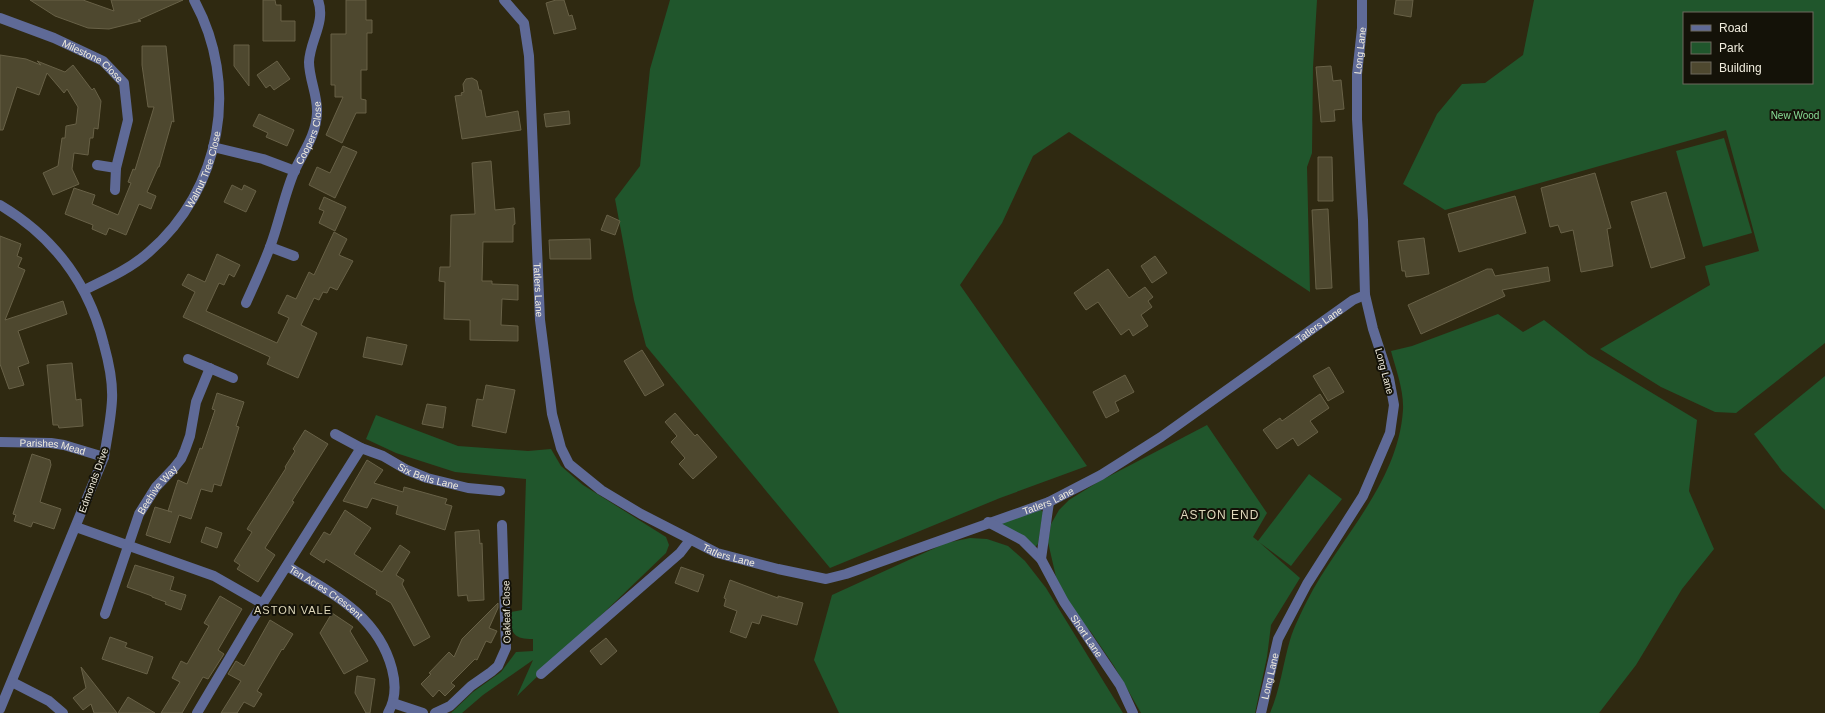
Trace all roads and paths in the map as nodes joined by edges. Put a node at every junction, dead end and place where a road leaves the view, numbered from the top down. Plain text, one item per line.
1 (194, 0) edge
2 (318, 0) edge
3 (504, 0) edge
4 (1362, 0) edge
5 (0, 18) edge
6 (214, 147) junction
7 (97, 165) dead end
8 (116, 168) junction
9 (294, 171) junction
10 (115, 190) dead end
11 (0, 205) edge
12 (270, 247) junction
13 (294, 256) dead end
14 (84, 290) junction
15 (1365, 295) junction
16 (246, 303) dead end
17 (188, 359) dead end
18 (210, 368) junction
19 (233, 378) dead end
20 (335, 434) dead end
21 (0, 442) edge
22 (361, 448) junction
23 (104, 457) junction
24 (500, 491) dead end
25 (1049, 502) junction
26 (988, 522) junction
27 (502, 525) dead end
28 (76, 527) junction
29 (690, 540) junction
30 (128, 547) junction
31 (1041, 559) junction
32 (286, 566) junction
33 (263, 604) junction
34 (105, 614) dead end
35 (542, 674) dead end
36 (12, 682) junction
37 (393, 703) junction
38 (0, 709) edge
39 (63, 713) edge
40 (197, 713) edge
41 (388, 713) edge
42 (423, 713) edge
43 (435, 713) edge
44 (1133, 713) edge
45 (1261, 713) edge

1 - 6 street, Walnut Tree Close
2 - 9 street, Coopers Close
3 - 29 street, Tatlers Lane
4 - 15 street, Long Lane
5 - 8 street, Milestone Close
6 - 9 street, Coopers Close
6 - 14 street, Walnut Tree Close
7 - 8 street
8 - 10 street, Milestone Close
9 - 12 street, Coopers Close
11 - 14 street, Edmonds Drive
12 - 13 street
12 - 16 street, Coopers Close
14 - 23 street, Edmonds Drive
15 - 25 street, Tatlers Lane
15 - 45 street, Long Lane
17 - 18 street
18 - 19 street
18 - 30 street, Beehive Way
20 - 22 street, Six Bells Lane
21 - 23 street, Parishes Mead
22 - 24 street, Six Bells Lane
22 - 32 street
23 - 28 street, Edmonds Drive
25 - 26 street, Tatlers Lane
25 - 31 street
26 - 29 street, Tatlers Lane
26 - 31 street, Short Lane
27 - 43 street, Oakleaf Close
28 - 30 street
28 - 36 street, Edmonds Drive
29 - 35 street, Tatlers Lane
30 - 33 street
30 - 34 street, Beehive Way
31 - 44 street, Short Lane
32 - 33 street, Ten Acres Crescent
32 - 37 street, Ten Acres Crescent
33 - 40 street
36 - 38 street, Edmonds Drive
36 - 39 street
37 - 41 street, Ten Acres Crescent
37 - 42 street

